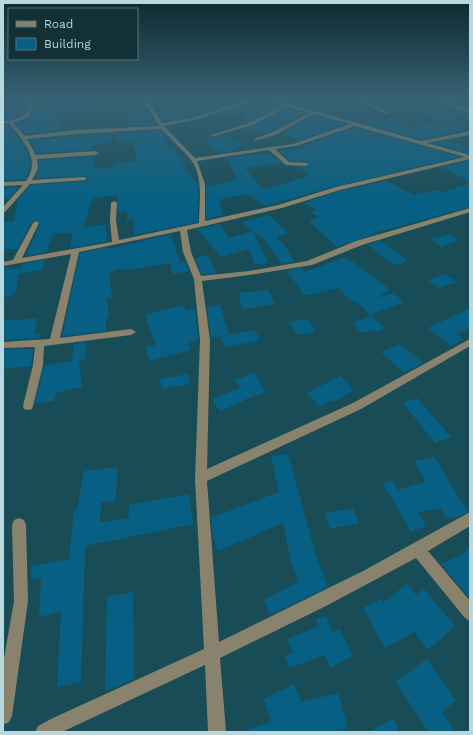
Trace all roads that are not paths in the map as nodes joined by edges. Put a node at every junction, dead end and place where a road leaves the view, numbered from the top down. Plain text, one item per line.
1 (20, 132) edge
2 (73, 132) edge
3 (167, 132) edge
4 (224, 132) edge
5 (276, 132) edge
6 (330, 132) edge
7 (383, 132) edge
8 (470, 133) edge
9 (213, 136) dead end
10 (25, 138) junction
11 (256, 140) dead end
12 (421, 143) junction
13 (271, 149) junction
14 (96, 153) dead end
15 (35, 157) junction
16 (470, 157) edge
17 (194, 160) junction
18 (306, 164) dead end
19 (84, 179) dead end
20 (28, 183) junction
21 (3, 184) edge
22 (114, 203) dead end
23 (470, 210) edge
24 (3, 211) edge
25 (36, 223) dead end
26 (202, 224) junction
27 (183, 228) junction
28 (116, 243) junction
29 (75, 251) junction
30 (16, 262) junction
31 (3, 264) edge
32 (198, 279) junction
33 (131, 332) dead end
34 (40, 342) junction
35 (54, 342) junction
36 (470, 342) edge
37 (3, 345) edge
38 (28, 406) dead end
39 (201, 478) junction
40 (470, 519) edge
41 (19, 525) dead end
42 (418, 549) junction
43 (470, 613) edge
44 (211, 655) junction
45 (3, 716) edge
46 (45, 732) edge
47 (217, 732) edge

1 - 10 street
2 - 10 street
3 - 17 street
4 - 9 street
5 - 11 street
6 - 13 street
7 - 12 street
8 - 12 street
10 - 15 street
12 - 16 street
13 - 17 street
13 - 18 street
14 - 15 street
15 - 20 street
16 - 26 street
17 - 26 street
19 - 20 street
20 - 21 street
20 - 24 street
22 - 28 street
23 - 32 street
25 - 30 street
26 - 27 street
27 - 28 street
27 - 32 street
28 - 29 street
29 - 30 street
29 - 35 street
30 - 31 street
32 - 39 street
33 - 35 street
34 - 35 street
34 - 37 street
34 - 38 street
36 - 39 street
39 - 44 street
40 - 42 street
41 - 45 street
42 - 43 street
42 - 44 street
44 - 46 street
44 - 47 street

